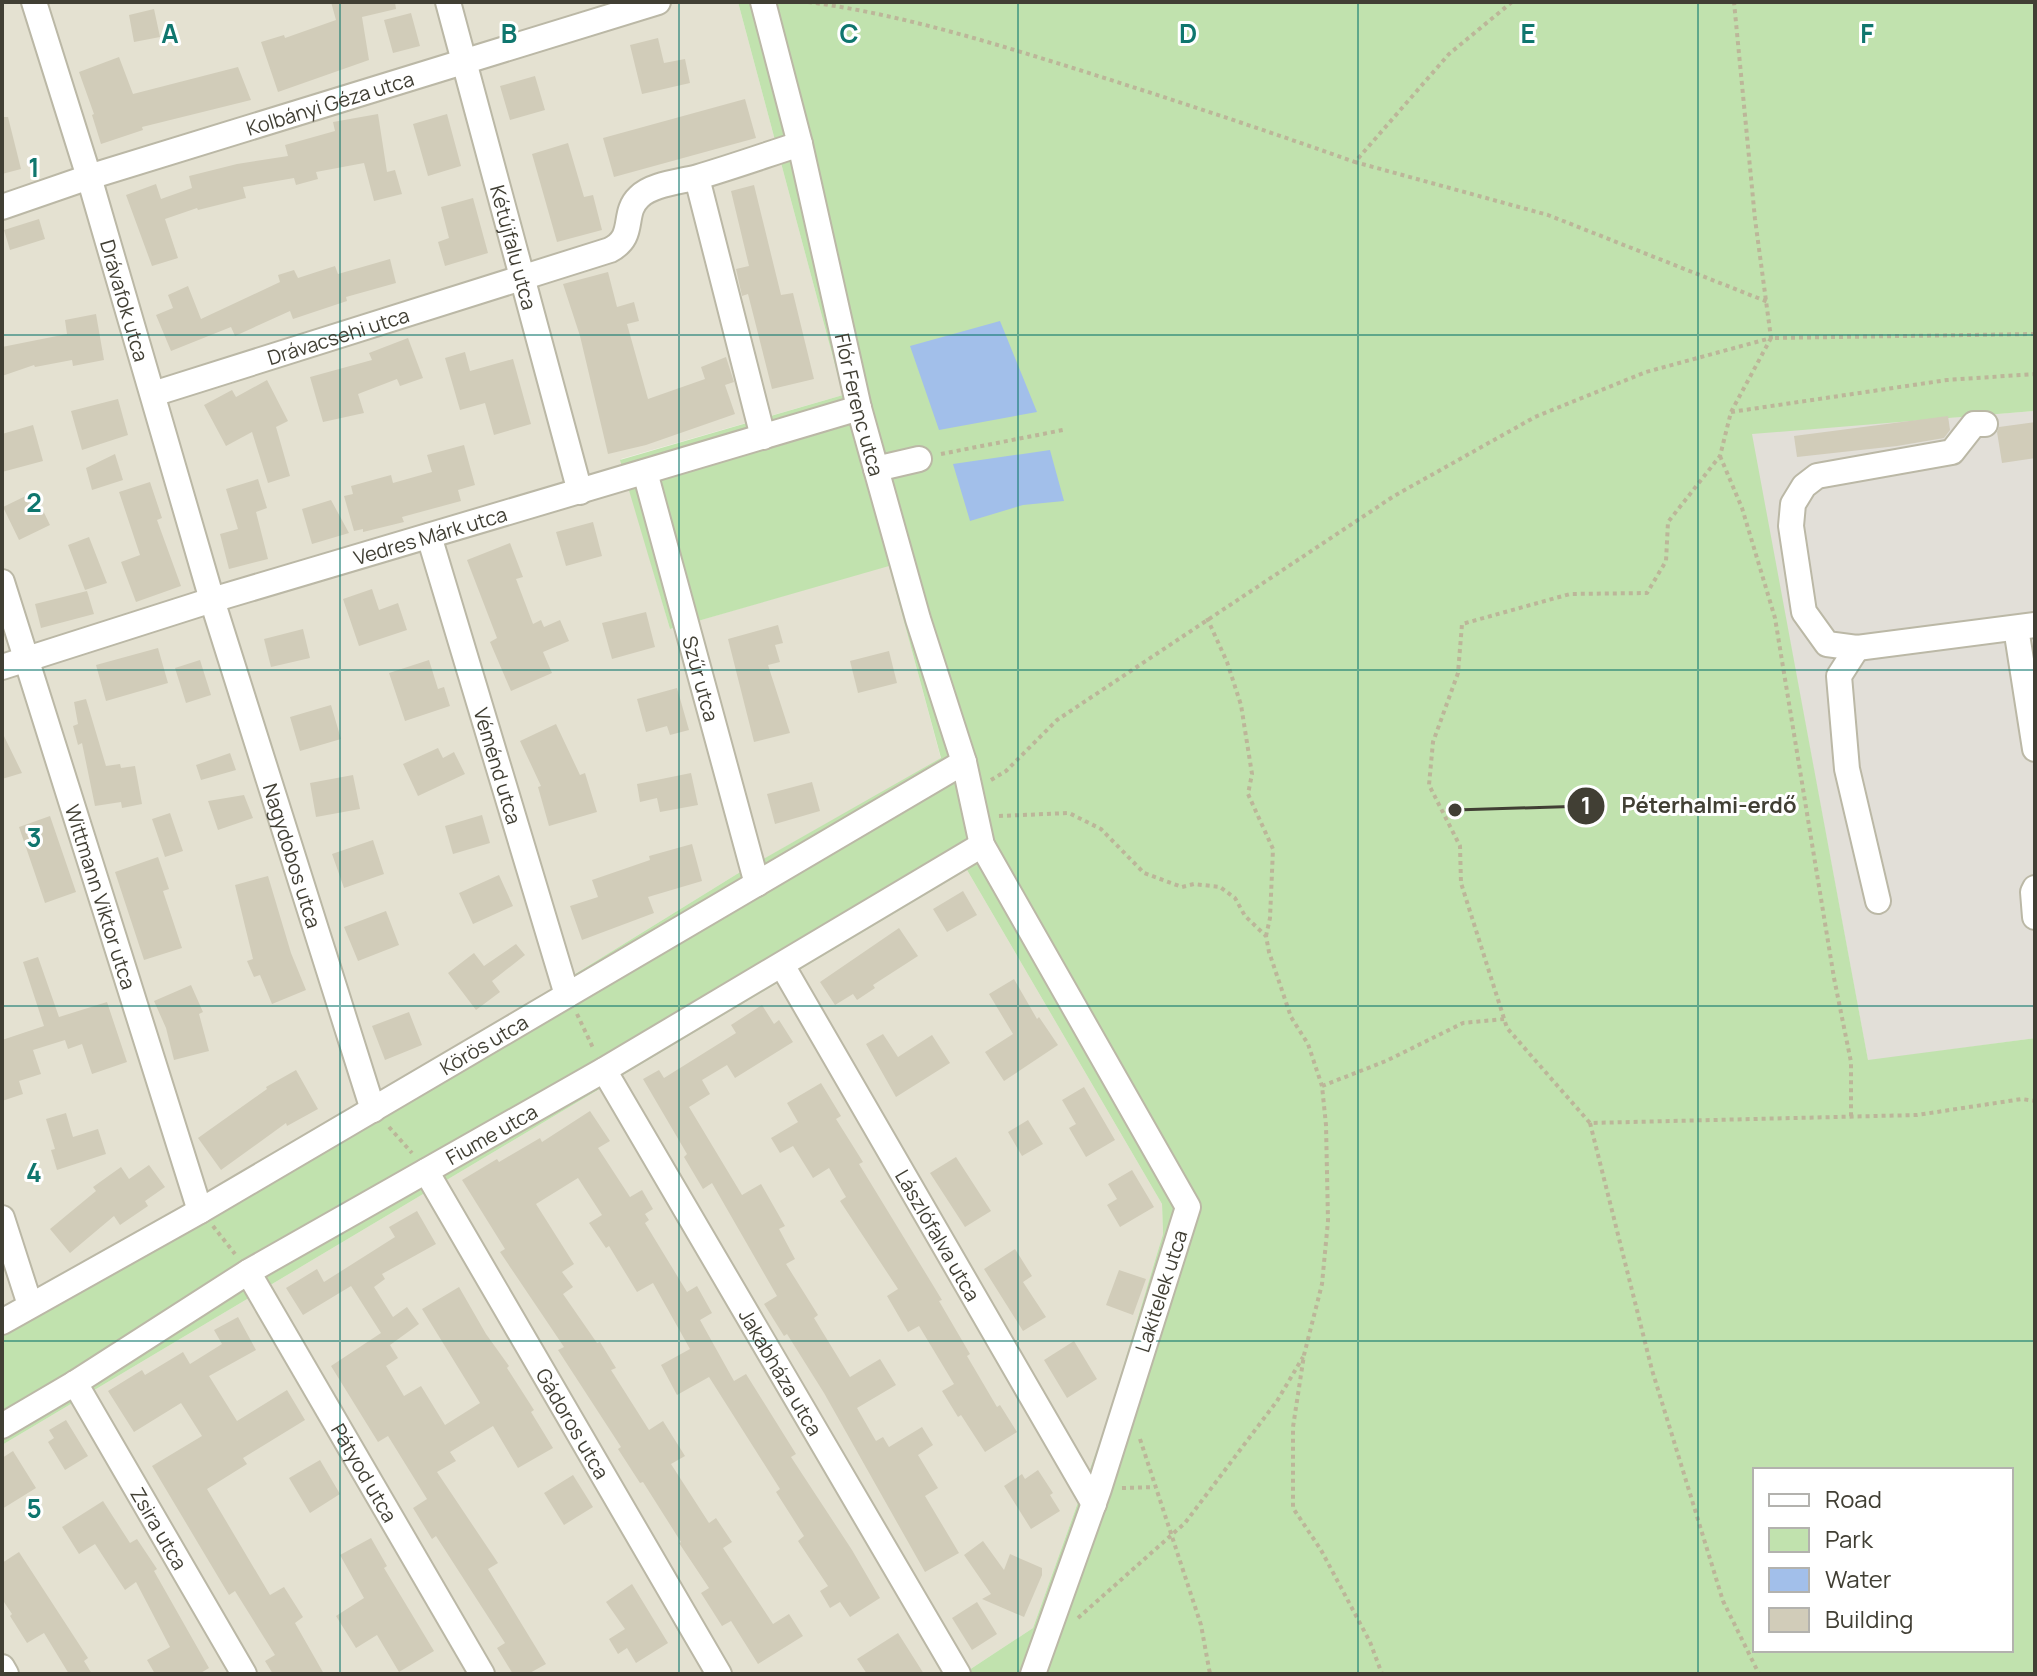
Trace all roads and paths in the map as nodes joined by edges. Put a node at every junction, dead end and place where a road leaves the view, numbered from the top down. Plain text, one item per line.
1 (34, 2) edge
2 (448, 2) edge
3 (658, 2) edge
4 (763, 2) edge
5 (808, 2) edge
6 (1512, 2) edge
7 (1734, 2) edge
8 (582, 13) edge
9 (464, 60) junction
10 (800, 144) junction
11 (1355, 162) junction
12 (89, 177) junction
13 (697, 178) junction
14 (2, 207) edge
15 (522, 276) junction
16 (1768, 302) junction
17 (2035, 334) edge
18 (1771, 338) junction
19 (2035, 374) edge
20 (153, 394) junction
21 (859, 408) junction
22 (1731, 412) junction
23 (1985, 424) dead end
24 (1063, 430) dead end
25 (763, 437) junction
26 (1720, 456) junction
27 (919, 459) joint
28 (876, 469) junction
29 (645, 472) junction
30 (580, 492) junction
31 (429, 536) junction
32 (2, 582) edge
33 (212, 600) junction
34 (1207, 618) junction
35 (2025, 626) edge
36 (1857, 648) junction
37 (14, 664) edge
38 (2035, 749) edge
39 (964, 762) junction
40 (1006, 771) dead end
41 (975, 810) junction
42 (982, 845) junction
43 (757, 884) junction
44 (2035, 888) edge
45 (1878, 901) dead end
46 (2035, 917) edge
47 (1266, 936) junction
48 (782, 965) junction
49 (567, 995) junction
50 (1504, 1019) junction
51 (604, 1070) junction
52 (1322, 1086) junction
53 (2035, 1101) edge
54 (373, 1110) junction
55 (1851, 1117) junction
56 (1590, 1123) junction
57 (426, 1171) junction
58 (200, 1211) junction
59 (2, 1218) edge
60 (248, 1272) junction
61 (30, 1305) junction
62 (2, 1322) edge
63 (1304, 1355) junction
64 (75, 1383) junction
65 (1126, 1400) junction
66 (2, 1426) edge
67 (1155, 1487) junction
68 (1097, 1496) junction
69 (1172, 1536) junction
70 (1069, 1626) dead end
71 (2, 1667) edge
72 (6, 1674) edge
73 (244, 1674) edge
74 (482, 1674) edge
75 (719, 1674) edge
76 (958, 1674) edge
77 (1033, 1674) edge
78 (1210, 1674) edge
79 (1382, 1674) edge
80 (1759, 1674) edge

1 - 12 street, Drávafok utca
2 - 9 street, Kétújfalu utca
3 - 8 street, Kolbányi Géza utca
4 - 10 street, Flór Ferenc utca
5 - 11 path
6 - 11 path
7 - 16 path
8 - 9 street, Kolbányi Géza utca
9 - 12 street, Kolbányi Géza utca
9 - 15 street, Kétújfalu utca
10 - 13 street, Drávacsehi utca
10 - 21 street, Flór Ferenc utca
11 - 16 path
12 - 14 street, Kolbányi Géza utca
12 - 20 street, Drávafok utca
13 - 15 street, Drávacsehi utca
13 - 25 street
15 - 20 street, Drávacsehi utca
15 - 30 street, Kétújfalu utca
16 - 18 path
17 - 18 path
18 - 22 path
18 - 34 path
19 - 22 path
20 - 33 street, Drávafok utca
21 - 25 street, Vedres Márk utca
21 - 28 street, Flór Ferenc utca
22 - 26 path
23 - 36 street
24 - 27 path
25 - 29 street, Vedres Márk utca
26 - 50 path
26 - 55 path
27 - 28 street
28 - 39 street, Flór Ferenc utca
29 - 30 street, Vedres Márk utca
29 - 43 street, Szűr utca
30 - 31 street, Vedres Márk utca
31 - 33 street, Vedres Márk utca
31 - 49 street, Véménd utca
32 - 37 street, Wittmann Viktor utca
33 - 37 street, Vedres Márk utca
33 - 54 street, Nagydobos utca
34 - 40 path
34 - 47 path
35 - 36 street
35 - 38 street
36 - 45 street
37 - 58 street, Wittmann Viktor utca
39 - 41 street, Flór Ferenc utca
39 - 43 street, Körös utca
41 - 42 street, Lakitelek utca
41 - 47 path
42 - 48 street, Fiume utca
42 - 65 street, Lakitelek utca
43 - 49 street, Körös utca
44 - 46 street
47 - 52 path
48 - 51 street, Fiume utca
48 - 68 street, Lászlófalva utca
49 - 51 path
49 - 54 street, Körös utca
50 - 52 path
50 - 56 path
51 - 57 street, Fiume utca
51 - 76 street, Jakabháza utca
52 - 63 path
53 - 55 path
54 - 57 path
54 - 58 street, Körös utca
55 - 56 path
56 - 80 path
57 - 60 street, Fiume utca
57 - 75 street, Gádoros utca
58 - 60 path
58 - 61 street, Körös utca
59 - 61 street
60 - 64 street, Fiume utca
60 - 74 street, Pátyod utca
61 - 62 street, Körös utca
63 - 69 path
63 - 79 path
64 - 66 street, Fiume utca
64 - 73 street, Zsira utca
65 - 67 path
65 - 68 street, Lakitelek utca
67 - 68 path
67 - 69 path
68 - 77 street, Lakitelek utca
69 - 70 path
69 - 78 path
71 - 72 street

